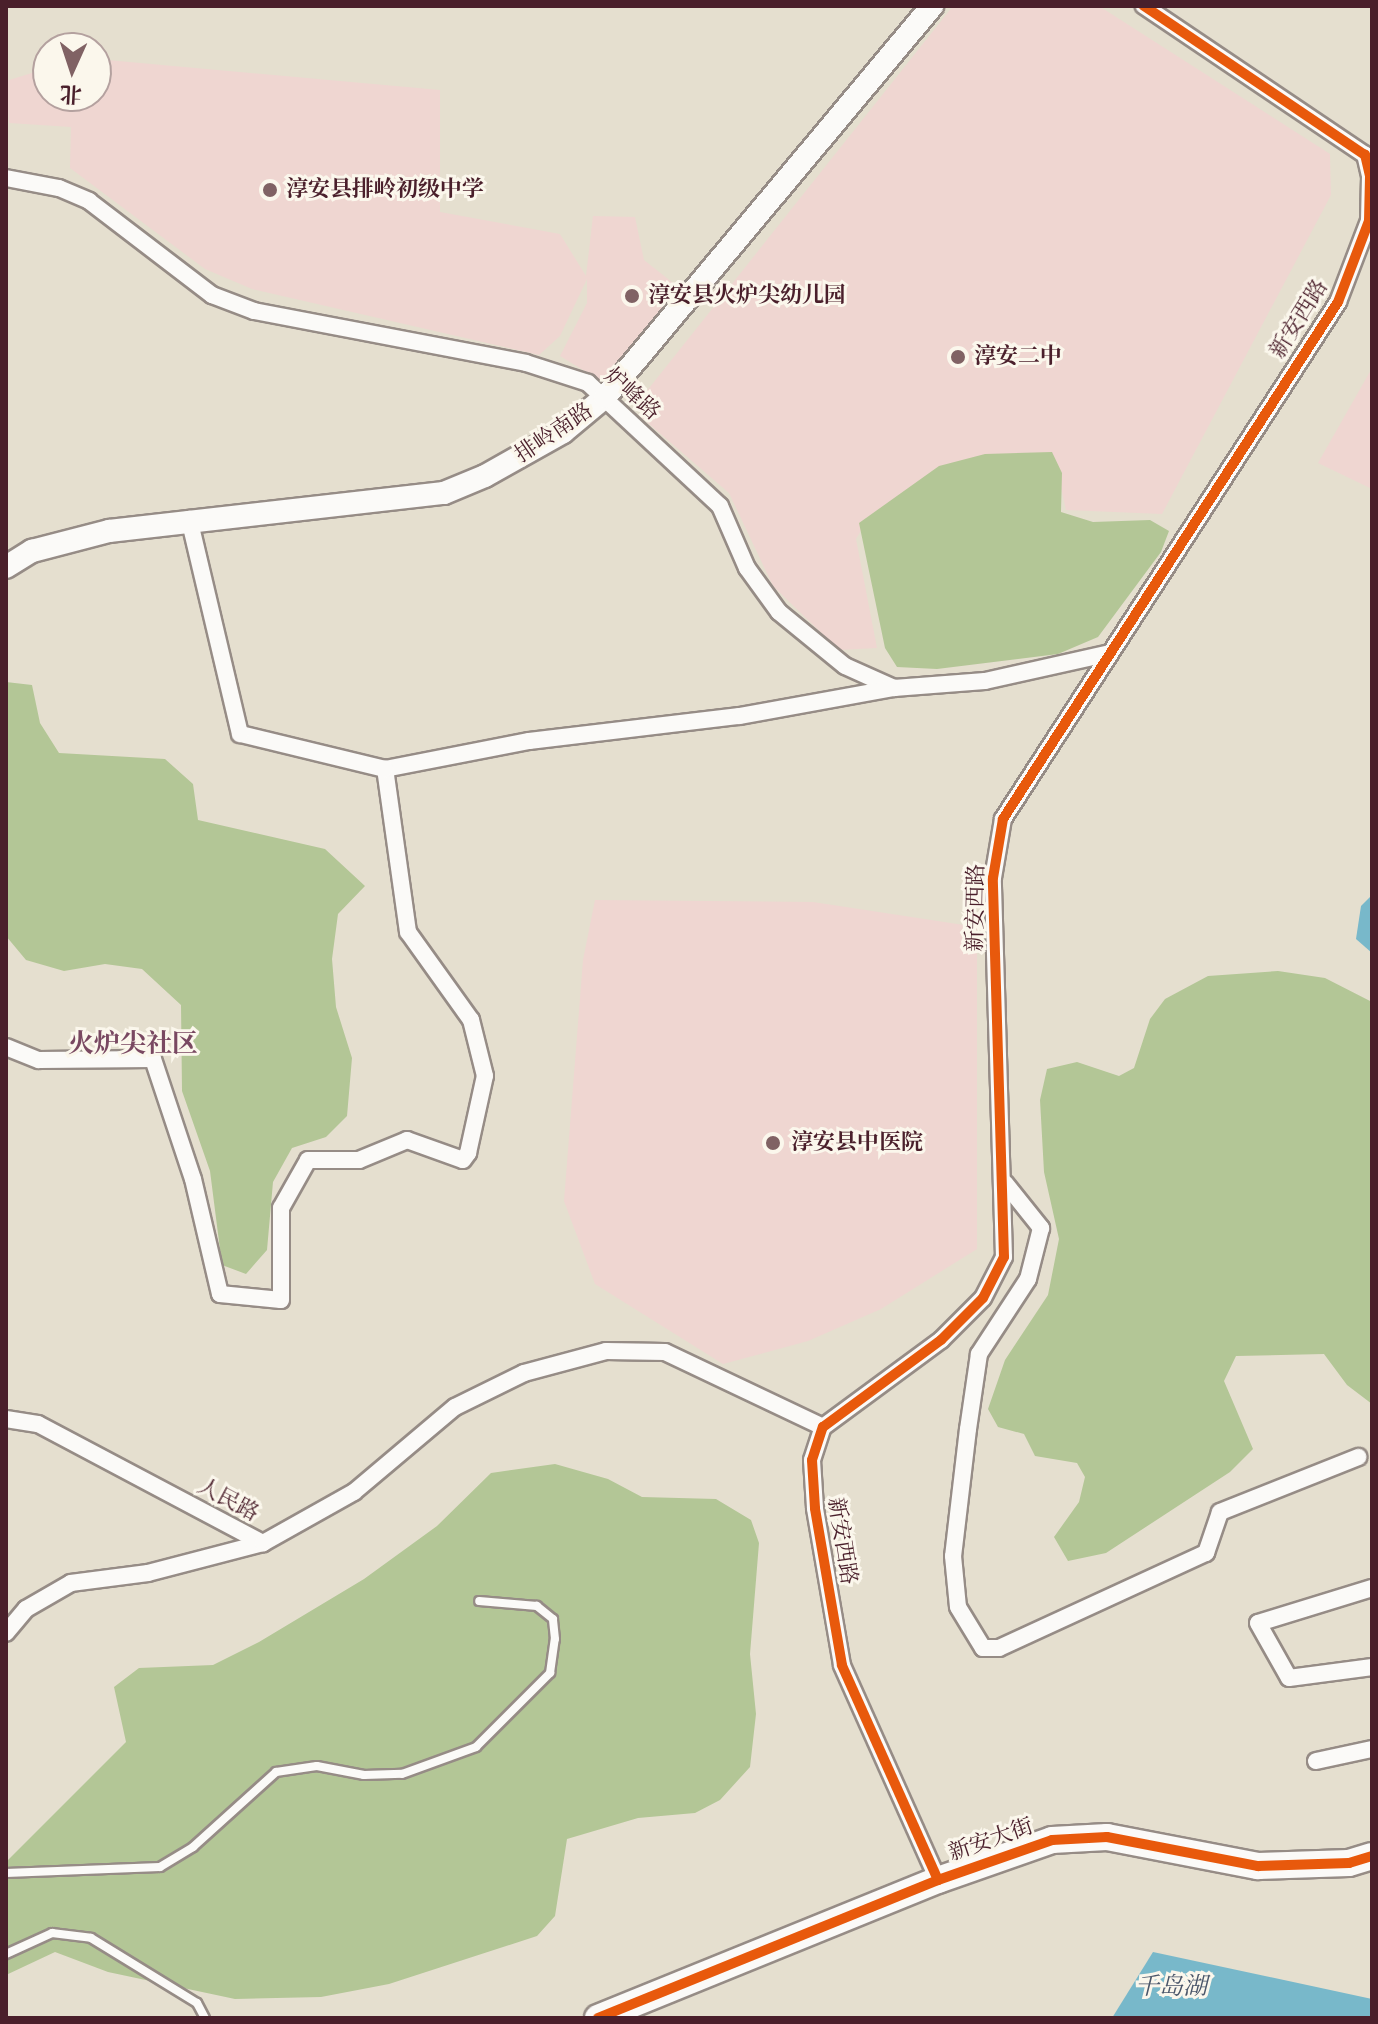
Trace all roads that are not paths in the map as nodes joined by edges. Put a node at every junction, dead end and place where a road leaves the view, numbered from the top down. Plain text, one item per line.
1 (932, 6) edge
2 (1144, 6) edge
3 (6, 178) edge
4 (605, 397) junction
5 (189, 519) junction
6 (6, 567) edge
7 (1110, 653) junction
8 (894, 688) junction
9 (385, 769) junction
10 (6, 1047) edge
11 (1005, 1183) junction
12 (6, 1419) edge
13 (823, 1427) junction
14 (1358, 1457) dead end
15 (263, 1543) junction
16 (1372, 1588) edge
17 (479, 1601) dead end
18 (6, 1633) edge
19 (1372, 1667) edge
20 (1372, 1749) edge
21 (1316, 1761) dead end
22 (1372, 1856) edge
23 (6, 1873) edge
24 (938, 1880) junction
25 (6, 1954) edge
26 (205, 2018) edge
27 (598, 2018) edge

1 - 4 street, 排岭南路
2 - 7 street, 新安西路
3 - 4 street, 炉峰路
4 - 5 street, 排岭南路
4 - 8 street, 炉峰路
5 - 6 street, 排岭南路
5 - 9 street
7 - 8 street, 炉峰路
7 - 11 street, 新安西路
8 - 9 street
9 - 10 street
11 - 13 street, 新安西路
11 - 14 street
12 - 15 street, 人民路
13 - 15 street
13 - 24 street, 新安西路
15 - 18 street, 人民路
16 - 19 street
17 - 23 lane
20 - 21 street
22 - 24 main road, 新安大街
24 - 27 main road, 新安大街
25 - 26 lane

